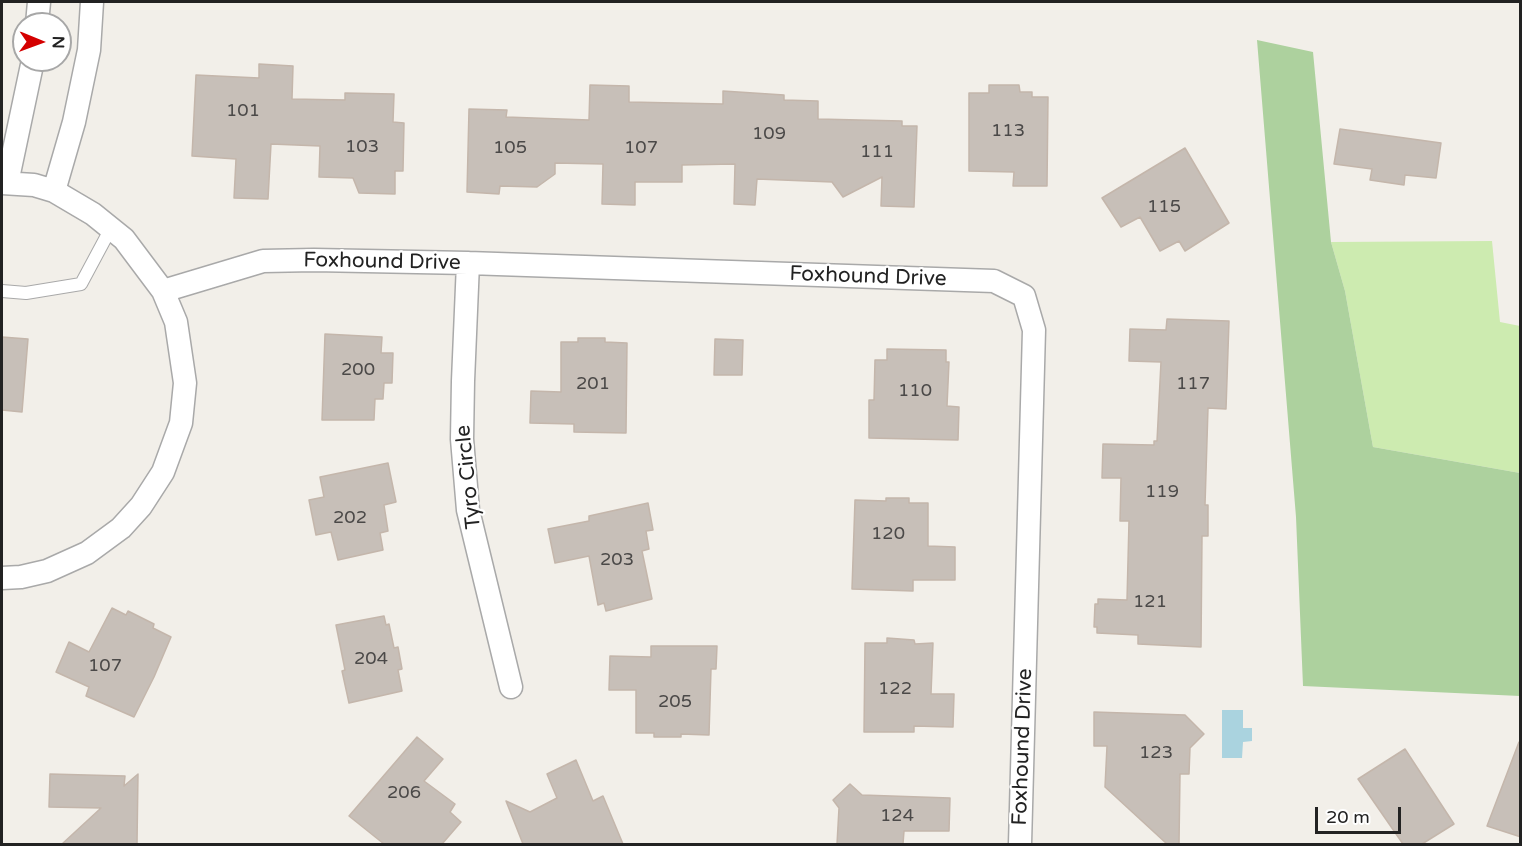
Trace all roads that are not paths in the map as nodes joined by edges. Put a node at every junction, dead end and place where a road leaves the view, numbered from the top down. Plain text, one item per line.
1 (92, 2) edge
2 (30, 72) edge
3 (4, 183) edge
4 (54, 191) junction
5 (111, 228) junction
6 (468, 263) junction
7 (2, 291) edge
8 (163, 291) junction
9 (2, 579) edge
10 (511, 687) dead end
11 (1020, 844) edge

1 - 4 street
2 - 3 street
3 - 4 street
4 - 5 street
5 - 7 lane
5 - 8 street
6 - 8 street, Foxhound Drive
6 - 10 street, Tyro Circle
6 - 11 street, Foxhound Drive
8 - 9 street

